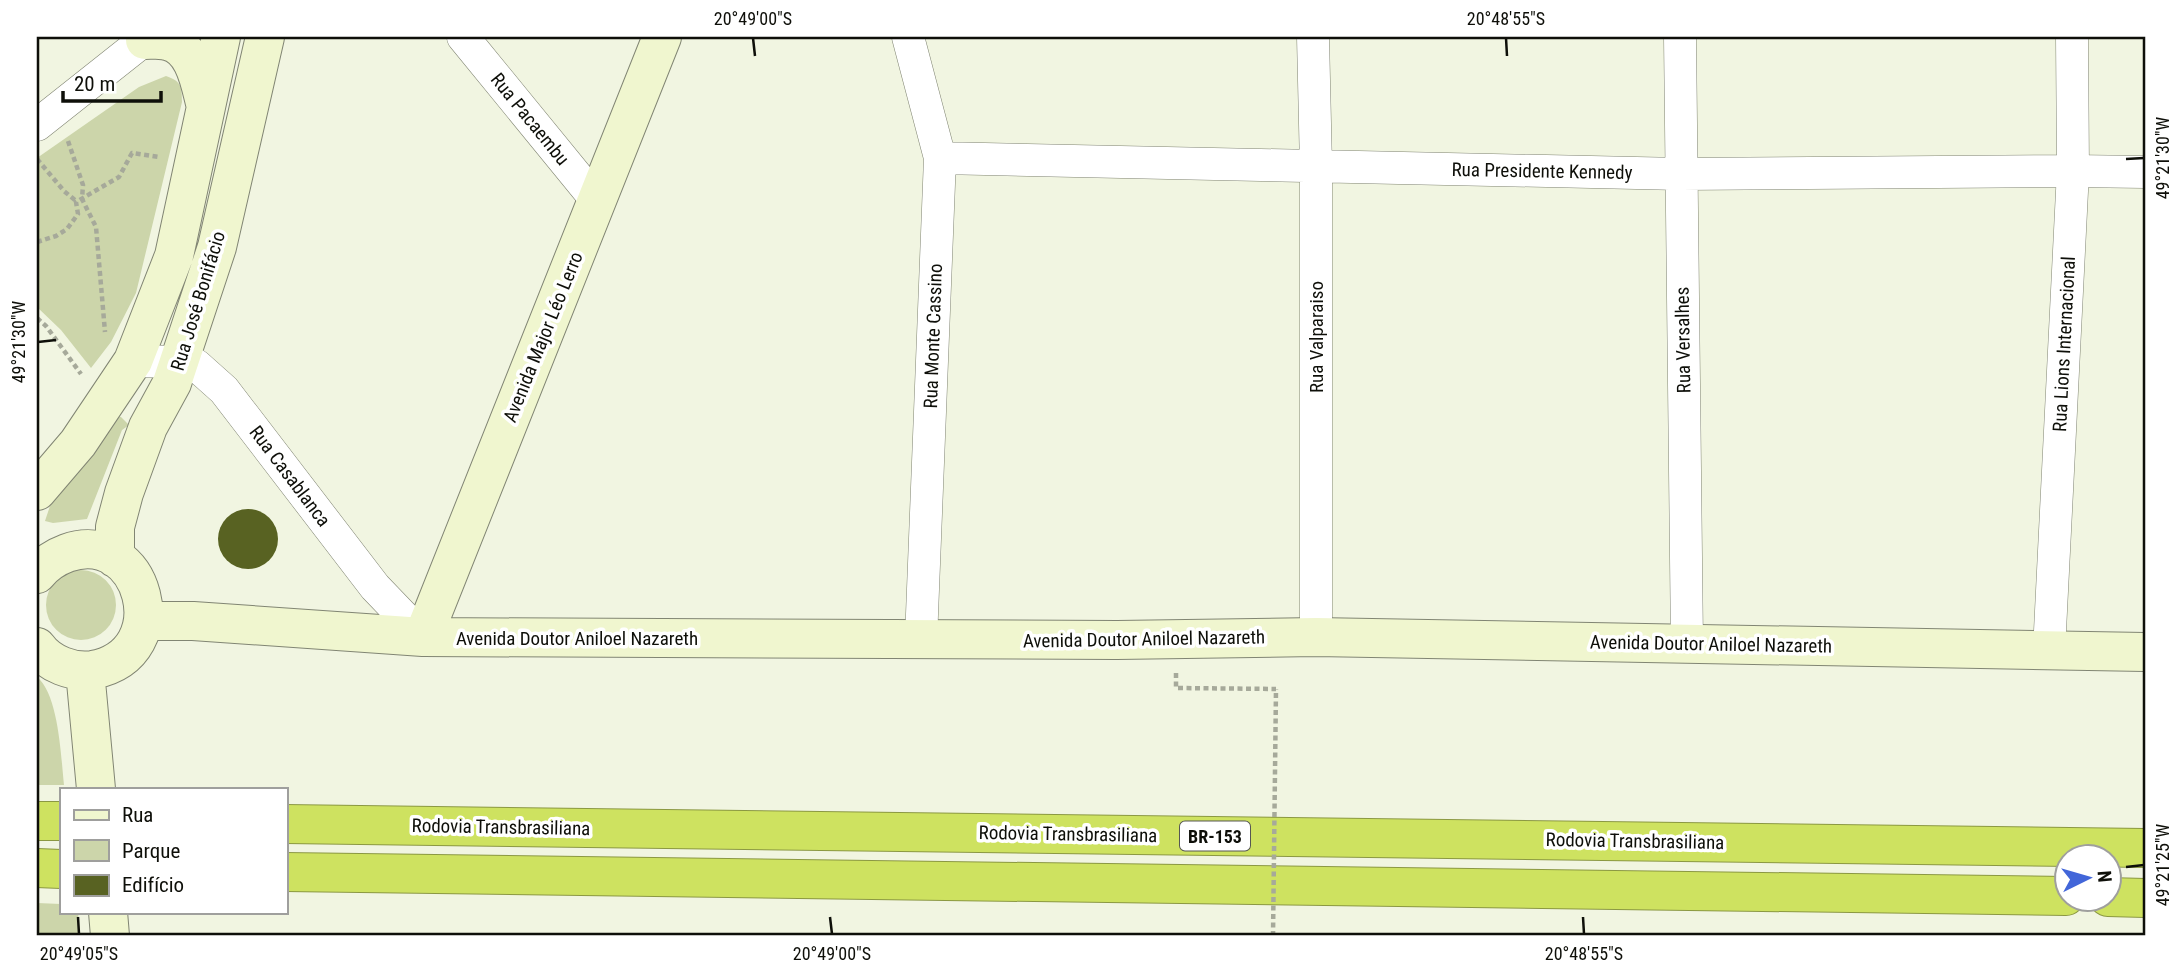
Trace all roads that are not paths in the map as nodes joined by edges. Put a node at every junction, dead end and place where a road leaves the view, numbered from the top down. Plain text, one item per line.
1 (221, 37) edge
2 (265, 37) edge
3 (463, 37) edge
4 (662, 37) edge
5 (908, 37) edge
6 (1313, 37) edge
7 (1681, 37) edge
8 (2072, 37) edge
9 (147, 38) edge
10 (206, 108) junction
11 (51, 129) edge
12 (940, 158) junction
13 (1317, 167) junction
14 (2073, 171) junction
15 (2145, 172) edge
16 (1681, 174) junction
17 (597, 201) junction
18 (120, 353) junction
19 (180, 362) junction
20 (37, 491) edge
21 (115, 558) junction
22 (38, 568) edge
23 (144, 621) junction
24 (423, 637) junction
25 (1317, 637) junction
26 (921, 640) junction
27 (1687, 644) junction
28 (38, 651) edge
29 (2049, 651) junction
30 (2145, 652) edge
31 (85, 671) junction
32 (96, 785) edge
33 (37, 821) edge
34 (60, 821) edge
35 (287, 824) edge
36 (2145, 848) edge
37 (37, 868) edge
38 (60, 869) edge
39 (287, 872) edge
40 (2052, 897) edge
41 (2122, 897) edge
42 (2145, 898) edge
43 (108, 914) edge
44 (110, 936) edge

1 - 10 main road, Rua José Bonifácio
2 - 19 main road, Rua José Bonifácio
3 - 17 street, Rua Pacaembu
4 - 17 main road, Avenida Major Léo Lerro
5 - 12 street, Rua Monte Cassino
6 - 13 street, Rua Valparaiso
7 - 16 street, Rua Versalhes
8 - 14 street, Rua Lions Internacional
9 - 10 main road
9 - 11 street
10 - 18 main road, Rua José Bonifácio
12 - 13 street, Rua Presidente Kennedy
12 - 26 street, Rua Monte Cassino
13 - 16 street, Rua Presidente Kennedy
13 - 25 street, Rua Valparaiso
14 - 15 street, Rua Presidente Kennedy
14 - 16 street, Rua Presidente Kennedy
14 - 29 street, Rua Lions Internacional
16 - 27 street, Rua Versalhes
17 - 24 main road, Avenida Major Léo Lerro
18 - 19 street, Rua Casablanca
18 - 20 main road, Rua José Bonifácio
19 - 21 main road, Rua José Bonifácio
19 - 24 street, Rua Casablanca
21 - 22 main road
21 - 23 main road
23 - 24 main road, Avenida Doutor Aniloel Nazareth
23 - 31 main road
24 - 26 main road, Avenida Doutor Aniloel Nazareth
25 - 26 main road, Avenida Doutor Aniloel Nazareth
25 - 27 main road, Avenida Doutor Aniloel Nazareth
27 - 29 main road, Avenida Doutor Aniloel Nazareth
28 - 31 main road
29 - 30 main road, Avenida Doutor Aniloel Nazareth
31 - 32 main road
33 - 34 highway
35 - 36 highway, Rodovia Transbrasiliana / BR-153
37 - 38 highway
39 - 40 highway
41 - 42 highway
43 - 44 main road

